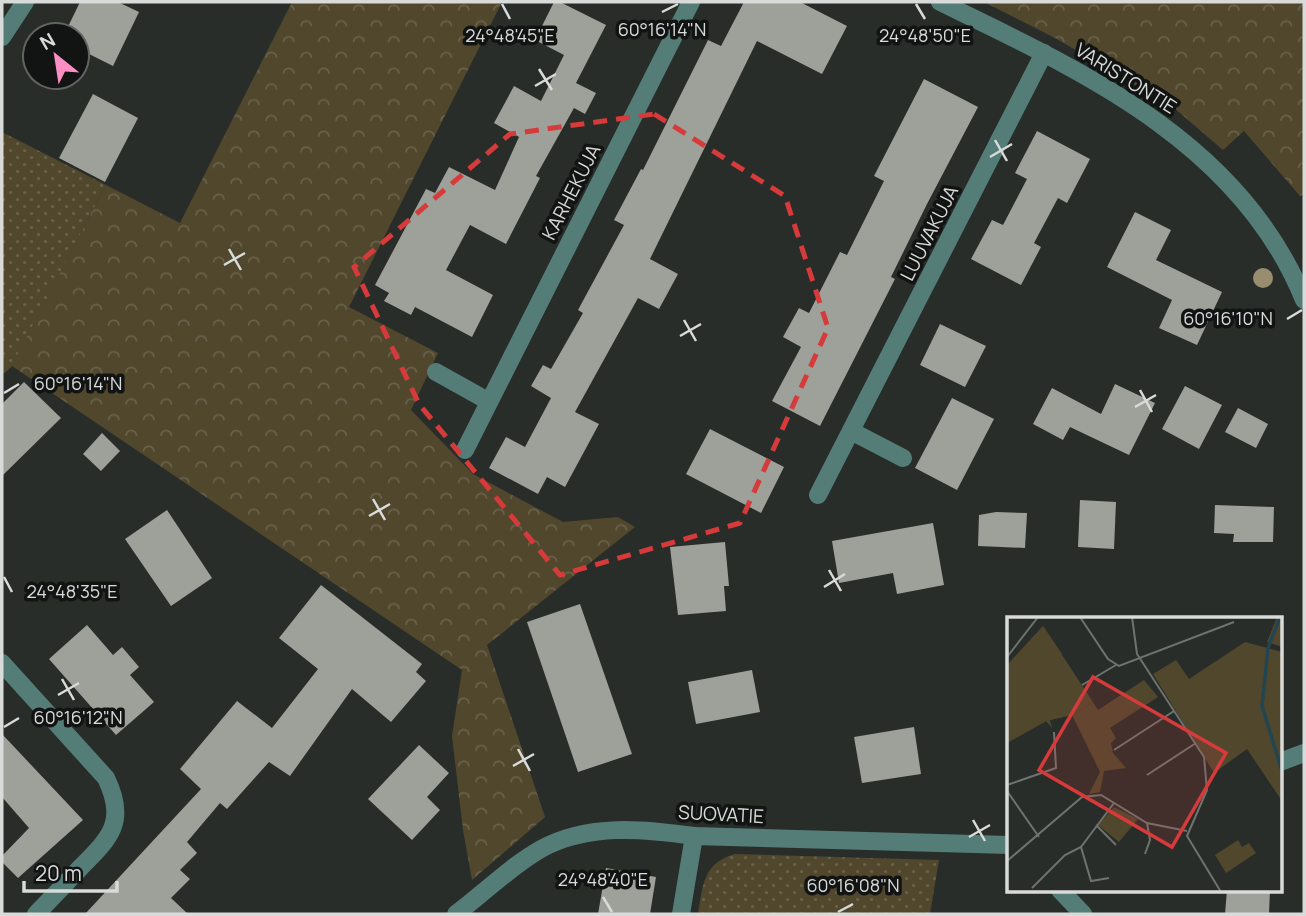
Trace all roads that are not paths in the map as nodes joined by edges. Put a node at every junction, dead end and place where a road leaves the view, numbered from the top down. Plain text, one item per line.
1 (25, 2) edge
2 (691, 2) edge
3 (940, 2) edge
4 (2, 37) edge
5 (1044, 53) junction
6 (1304, 300) edge
7 (436, 372) dead end
8 (488, 401) junction
9 (851, 431) junction
10 (465, 450) dead end
11 (903, 458) dead end
12 (818, 495) dead end
13 (2, 663) edge
14 (1304, 752) edge
15 (1282, 761) edge
16 (694, 836) junction
17 (1007, 845) edge
18 (1062, 892) edge
19 (36, 914) edge
20 (456, 914) edge
21 (681, 914) edge
22 (1083, 914) edge

1 - 4 street
2 - 8 street, KARHEKUJA
3 - 5 street, VARISTONTIE
5 - 6 street, VARISTONTIE
5 - 9 street, LUUVAKUJA
7 - 8 street
8 - 10 street, KARHEKUJA
9 - 11 street
9 - 12 street, LUUVAKUJA
13 - 19 street
14 - 15 street
16 - 17 street, SUOVATIE
16 - 20 street, SUOVATIE
16 - 21 street
18 - 22 street

